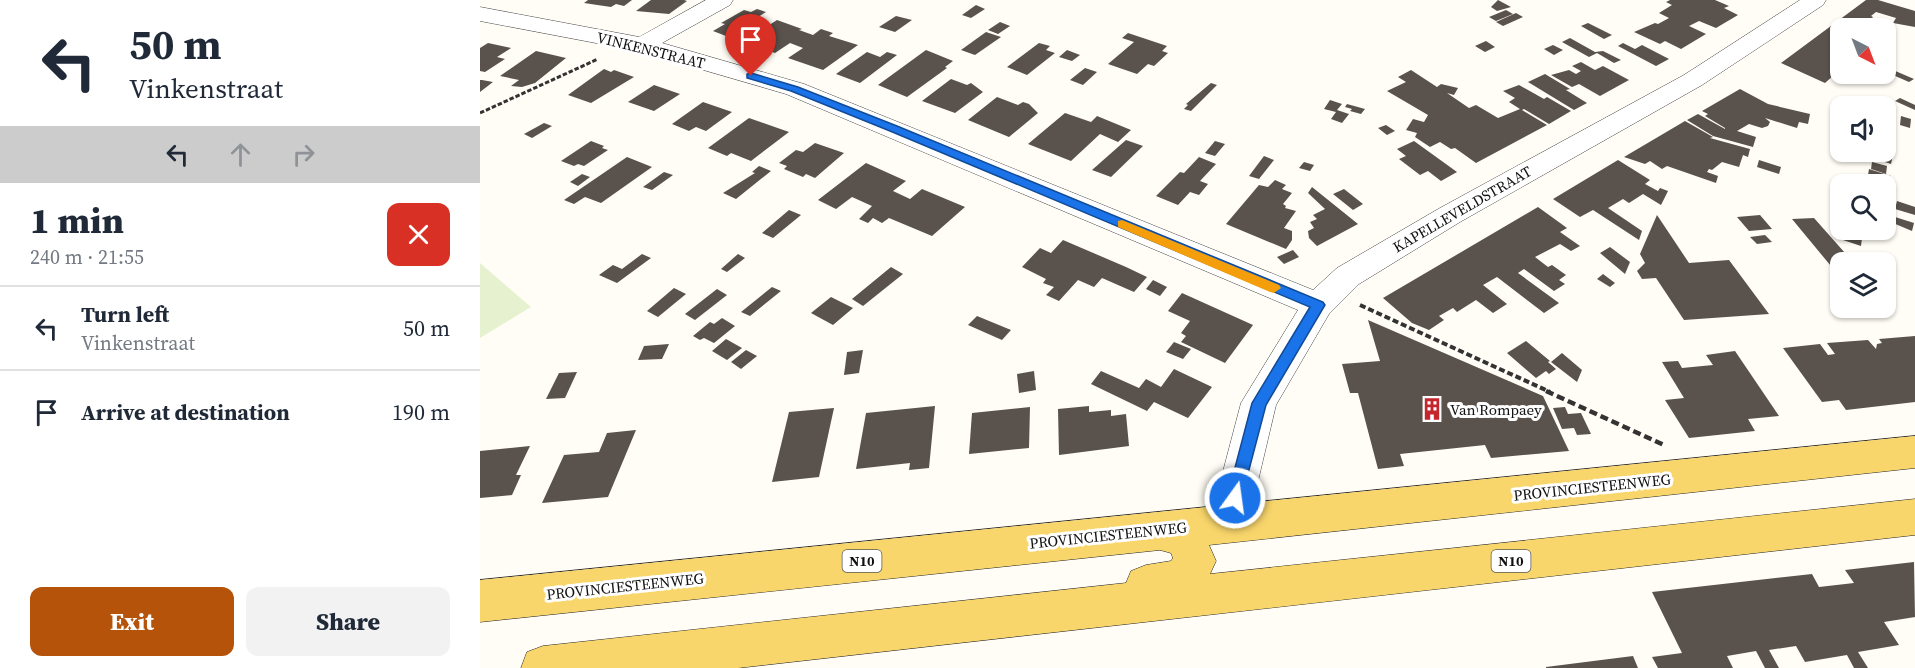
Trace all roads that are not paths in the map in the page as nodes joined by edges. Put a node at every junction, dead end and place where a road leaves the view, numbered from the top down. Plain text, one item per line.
1 (722, 0) edge
2 (1815, 0) edge
3 (480, 14) edge
4 (637, 44) junction
5 (1325, 299) junction
6 (1915, 452) edge
7 (1915, 517) edge
8 (1244, 521) junction
9 (1155, 530) junction
10 (480, 601) edge
11 (1108, 606) junction
12 (543, 668) edge

1 - 4 street
2 - 5 street, KAPELLEVELDSTRAAT
3 - 4 street, VINKENSTRAAT
4 - 5 street, VINKENSTRAAT
5 - 8 street, KAPELLEVELDSTRAAT
6 - 8 main road, PROVINCIESTEENWEG / N10
7 - 11 main road, N10
8 - 9 main road, PROVINCIESTEENWEG / N10
9 - 10 main road, PROVINCIESTEENWEG / N10
9 - 11 main road
11 - 12 main road, N10

